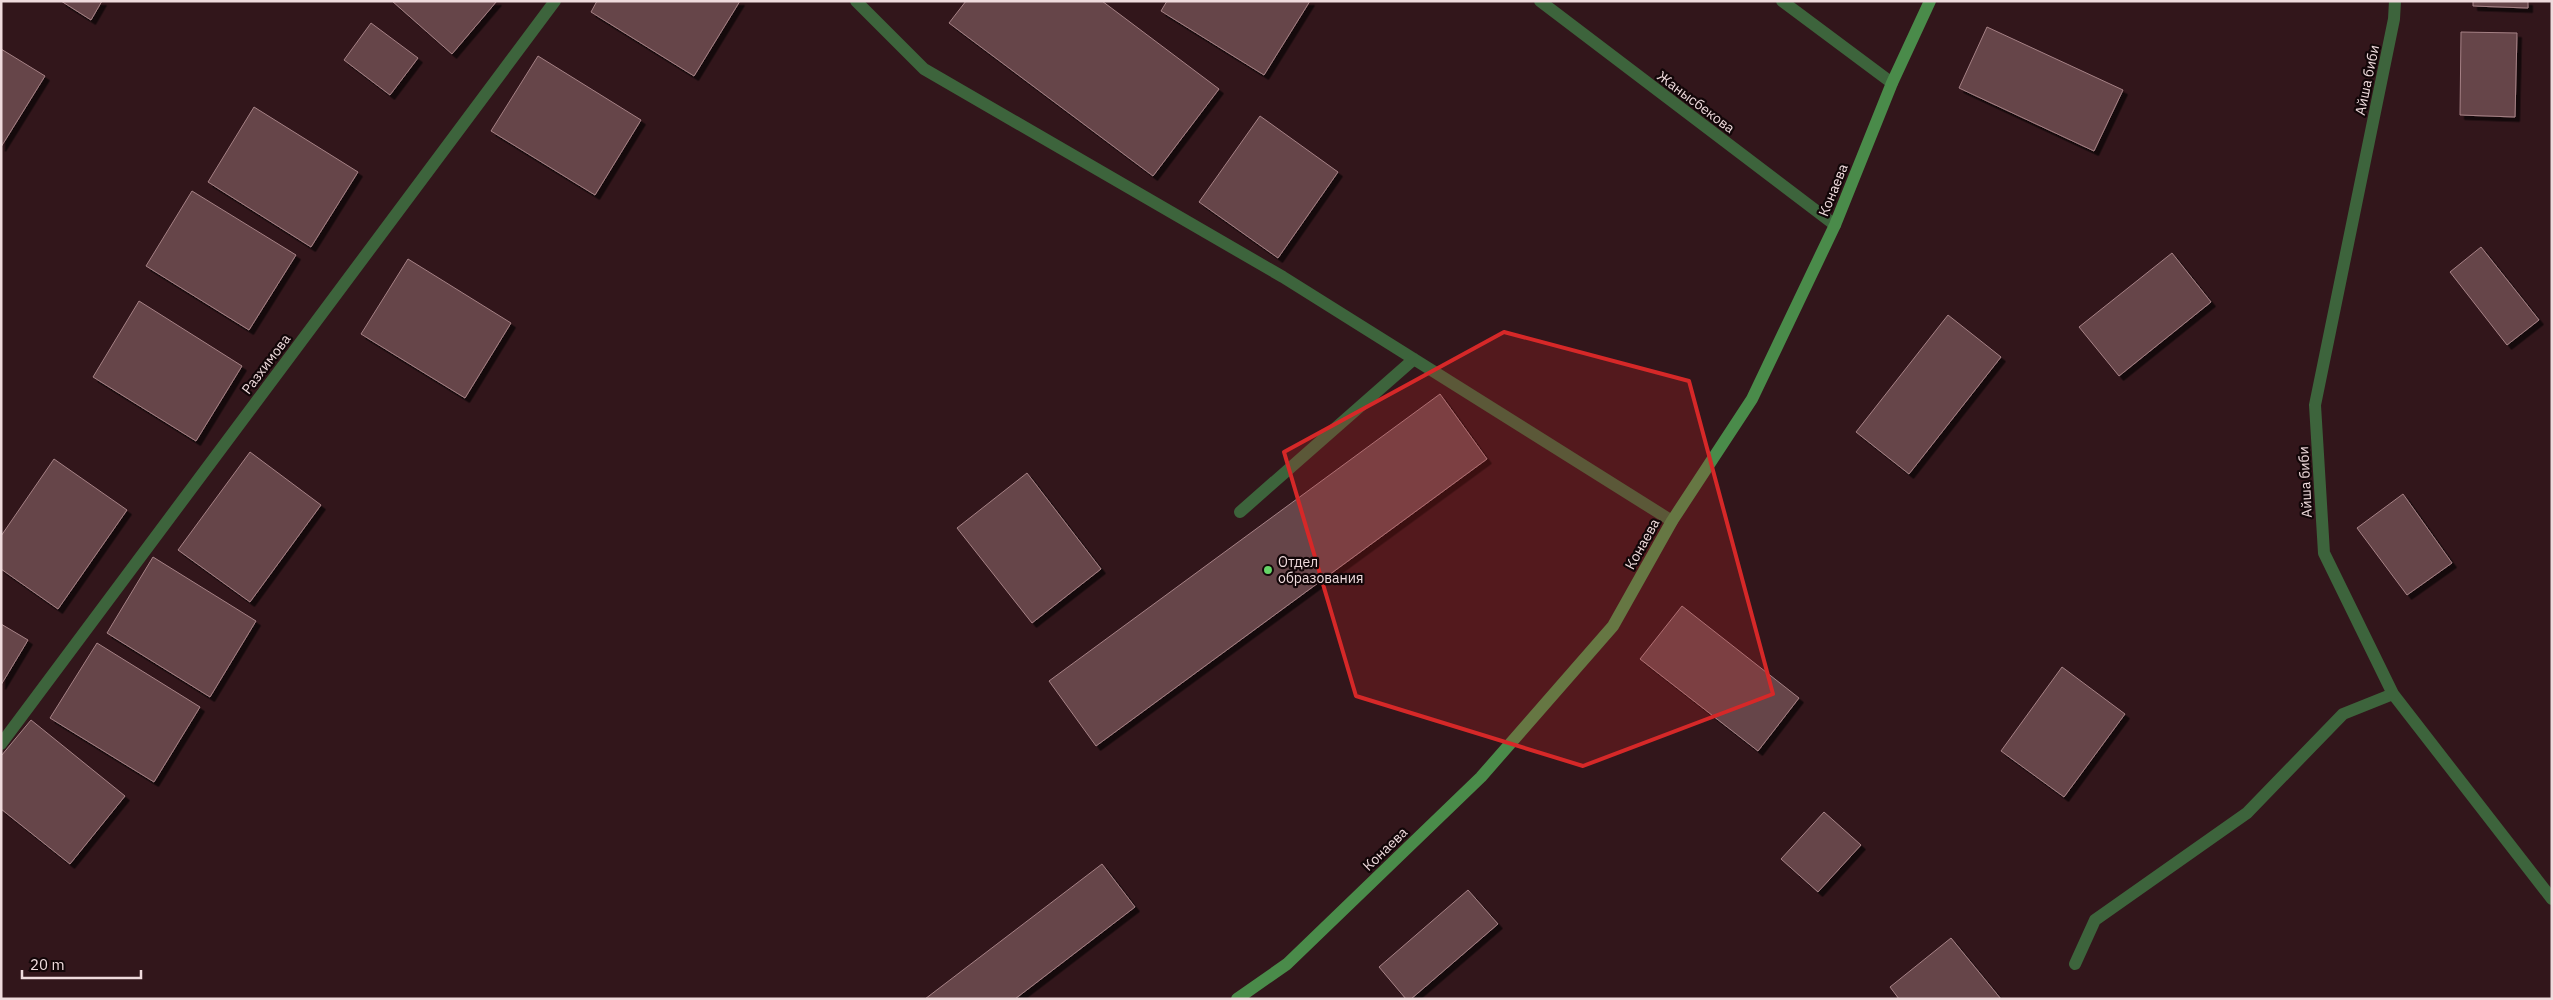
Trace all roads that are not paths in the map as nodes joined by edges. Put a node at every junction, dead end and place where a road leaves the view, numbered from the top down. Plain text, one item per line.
1 (555, 1) edge
2 (856, 1) edge
3 (1540, 1) edge
4 (1782, 1) edge
5 (1930, 1) edge
6 (2396, 1) edge
7 (1892, 83) junction
8 (1835, 225) junction
9 (1414, 359) junction
10 (1240, 512) dead end
11 (1672, 521) junction
12 (2393, 694) junction
13 (1, 744) edge
14 (2552, 899) edge
15 (2075, 964) dead end
16 (1238, 999) edge

1 - 13 street, Разхимова
2 - 9 street
3 - 8 street, Жанысбекова
4 - 7 street
5 - 7 main road, Конаева
6 - 12 street, Айша биби
7 - 8 main road, Конаева
8 - 11 main road, Конаева
9 - 10 street
9 - 11 street
11 - 16 main road, Конаева
12 - 14 street, Айша биби
12 - 15 street

